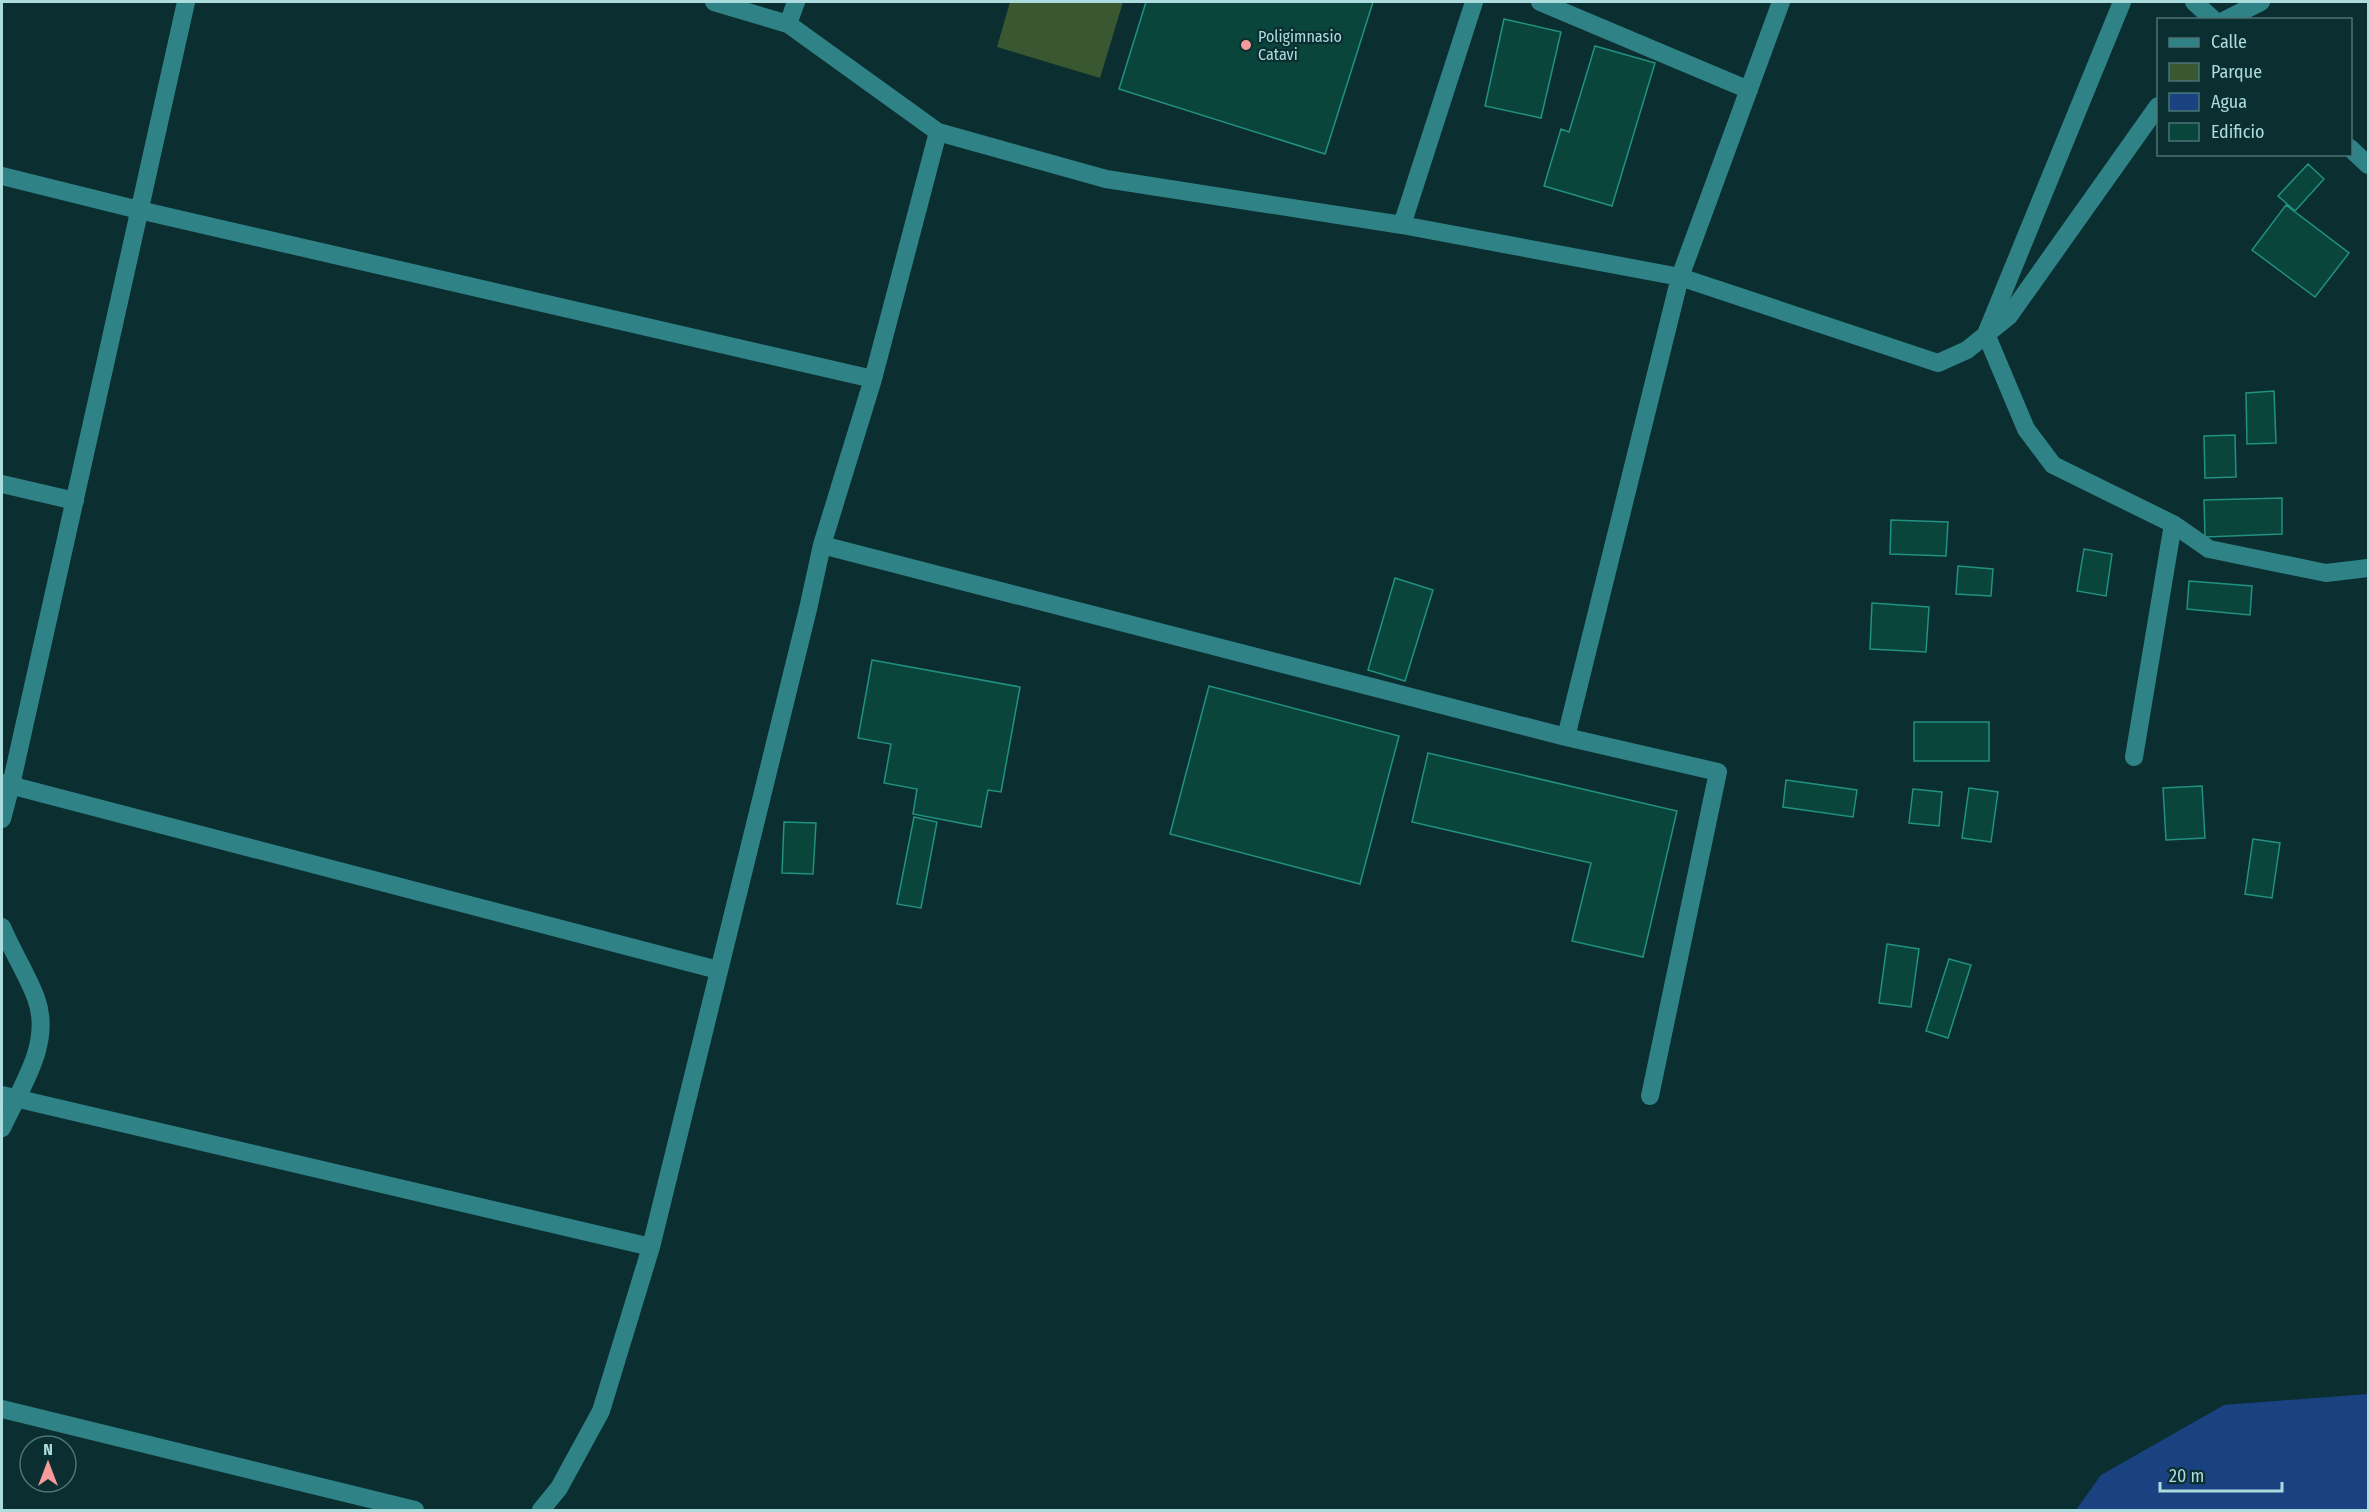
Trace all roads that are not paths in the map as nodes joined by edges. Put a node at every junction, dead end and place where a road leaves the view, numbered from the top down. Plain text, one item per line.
1 (186, 2) edge
2 (714, 2) edge
3 (796, 2) edge
4 (1474, 2) edge
5 (1540, 2) edge
6 (1781, 2) edge
7 (2122, 2) edge
8 (2194, 2) edge
9 (2261, 2) edge
10 (2212, 18) edge
11 (2229, 18) edge
12 (788, 24) junction
13 (1749, 90) junction
14 (2157, 107) edge
15 (938, 132) junction
16 (2352, 150) edge
17 (2368, 165) edge
18 (2, 176) edge
19 (140, 210) junction
20 (1402, 225) junction
21 (1680, 277) junction
22 (1986, 334) junction
23 (873, 379) junction
24 (2, 484) edge
25 (75, 501) junction
26 (2173, 524) junction
27 (822, 545) junction
28 (2368, 568) edge
29 (1566, 737) junction
30 (2134, 757) dead end
31 (6, 784) edge
32 (2, 819) edge
33 (2, 927) edge
34 (718, 970) junction
35 (1650, 1096) dead end
36 (8, 1097) edge
37 (2, 1128) edge
38 (651, 1247) junction
39 (2, 1409) edge
40 (415, 1510) edge
41 (541, 1510) edge

1 - 19 street
2 - 12 street
3 - 12 street
4 - 20 street
5 - 13 street
6 - 13 street
7 - 22 street
8 - 10 street
9 - 11 street
12 - 15 street
13 - 21 street
14 - 22 street
15 - 20 street
15 - 23 street
16 - 17 street
18 - 19 street
19 - 23 street
19 - 25 street
20 - 21 street
21 - 22 street
21 - 29 street
22 - 26 street
23 - 27 street
24 - 25 street
25 - 31 street
26 - 28 street
26 - 30 street
27 - 29 street
27 - 34 street
29 - 35 street
31 - 32 street
31 - 34 street
33 - 36 street
34 - 38 street
36 - 37 street
36 - 38 street
38 - 41 street
39 - 40 street

